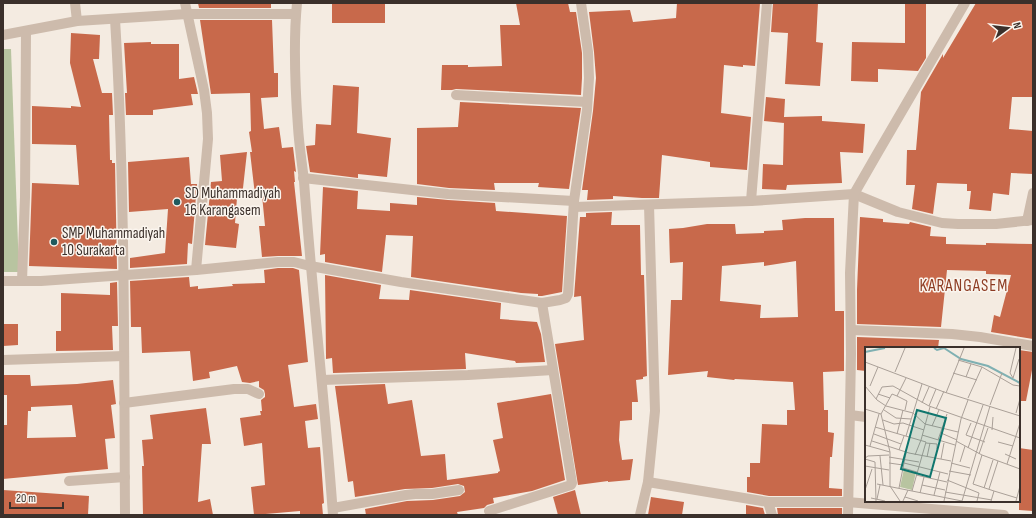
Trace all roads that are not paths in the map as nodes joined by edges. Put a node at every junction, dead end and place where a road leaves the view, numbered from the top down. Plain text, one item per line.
1 (75, 3) edge
2 (185, 3) edge
3 (297, 3) edge
4 (581, 3) edge
5 (767, 3) edge
6 (965, 3) edge
7 (187, 14) junction
8 (296, 14) junction
9 (114, 19) junction
10 (77, 22) junction
11 (26, 31) junction
12 (3, 35) edge
13 (456, 95) dead end
14 (587, 102) junction
15 (303, 178) junction
16 (1033, 193) edge
17 (854, 194) junction
18 (750, 201) junction
19 (574, 204) junction
20 (649, 205) junction
21 (1030, 220) edge
22 (310, 266) junction
23 (196, 270) junction
24 (123, 275) junction
25 (3, 281) edge
26 (22, 281) junction
27 (542, 303) junction
28 (851, 330) junction
29 (1033, 346) edge
30 (124, 356) junction
31 (3, 360) edge
32 (553, 370) junction
33 (322, 380) junction
34 (258, 394) dead end
35 (124, 403) junction
36 (850, 415) junction
37 (865, 417) edge
38 (125, 477) junction
39 (68, 481) dead end
40 (648, 482) junction
41 (460, 490) dead end
42 (768, 502) junction
43 (847, 502) junction
44 (489, 511) dead end
45 (333, 512) edge
46 (126, 515) edge
47 (640, 515) edge
48 (772, 515) edge
49 (848, 515) edge
50 (1004, 515) edge

1 - 10 street
2 - 7 street
3 - 8 street
4 - 14 street
5 - 18 street
6 - 17 street
7 - 8 street
7 - 9 street
7 - 23 street
8 - 15 street
9 - 10 street
9 - 24 street
10 - 11 street
11 - 12 street
11 - 26 street
13 - 14 street
14 - 19 street
15 - 19 street
15 - 22 street
16 - 21 street
17 - 18 street
17 - 21 street
17 - 28 street
18 - 20 street
19 - 20 street
19 - 27 street
20 - 40 street
22 - 23 street
22 - 27 street
22 - 33 street
23 - 24 street
24 - 26 street
24 - 30 street
25 - 26 street
27 - 32 street
28 - 29 street
28 - 36 street
30 - 31 street
30 - 35 street
32 - 33 street
32 - 44 street
33 - 45 street
34 - 35 street
35 - 38 street
36 - 37 street
36 - 43 street
38 - 39 street
38 - 46 street
40 - 42 street
40 - 47 street
41 - 45 street
42 - 43 street
42 - 48 street
43 - 49 street
43 - 50 street

